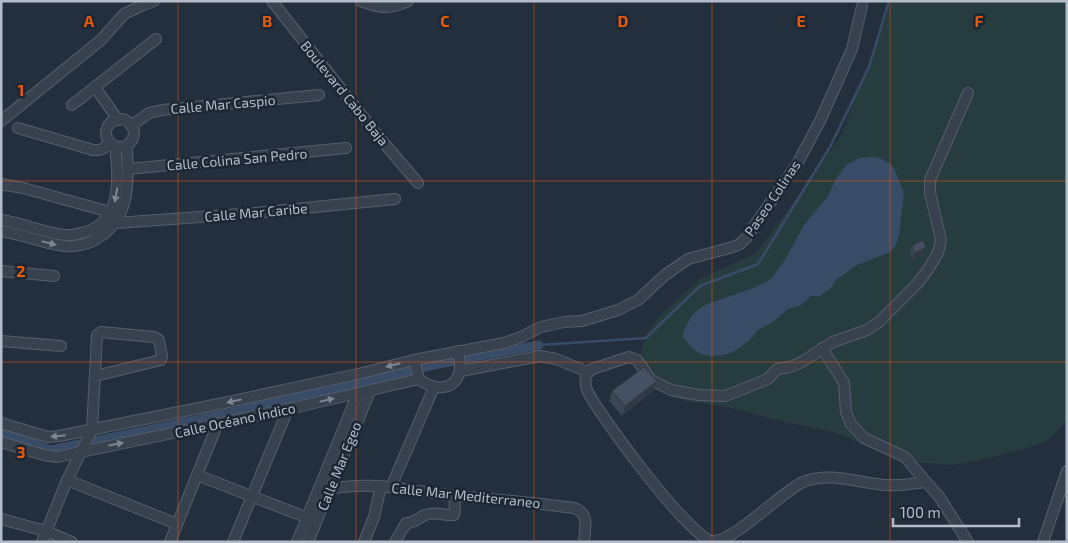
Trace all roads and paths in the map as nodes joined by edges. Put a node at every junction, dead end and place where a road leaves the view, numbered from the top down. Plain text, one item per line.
1 (154, 1) edge
2 (272, 1) edge
3 (361, 1) edge
4 (408, 1) edge
5 (862, 6) dead end
6 (156, 39) dead end
7 (95, 87) junction
8 (968, 94) dead end
9 (319, 95) dead end
10 (72, 105) dead end
11 (118, 120) junction
12 (1, 121) edge
13 (131, 126) junction
14 (18, 128) dead end
15 (113, 145) junction
16 (127, 145) junction
17 (346, 148) dead end
18 (128, 169) junction
19 (418, 183) dead end
20 (1, 184) edge
21 (395, 199) dead end
22 (110, 212) junction
23 (116, 223) junction
24 (3, 226) edge
25 (1, 271) edge
26 (54, 276) dead end
27 (1, 341) edge
28 (61, 346) dead end
29 (822, 348) junction
30 (460, 361) junction
31 (416, 370) junction
32 (588, 372) junction
33 (95, 376) junction
34 (434, 387) junction
35 (369, 391) junction
36 (358, 393) junction
37 (288, 409) junction
38 (1, 423) edge
39 (218, 423) junction
40 (91, 431) junction
41 (1, 442) edge
42 (83, 448) junction
43 (1067, 471) edge
44 (197, 475) junction
45 (67, 480) junction
46 (926, 482) junction
47 (386, 487) junction
48 (324, 490) junction
49 (454, 496) junction
50 (252, 497) junction
51 (1, 519) edge
52 (311, 520) junction
53 (177, 524) junction
54 (46, 531) junction
55 (42, 542) edge
56 (72, 542) edge
57 (170, 542) edge
58 (233, 542) edge
59 (297, 542) edge
60 (308, 542) edge
61 (364, 542) edge
62 (395, 542) edge
63 (584, 542) edge
64 (968, 542) edge
65 (1042, 542) edge

1 - 12 street
2 - 19 street, Boulevard Cabo Baja
3 - 4 street
5 - 30 street, Paseo Colinas
6 - 7 street
7 - 10 street
7 - 11 street
8 - 29 street
9 - 13 street, Calle Mar Caspio
11 - 13 street
11 - 15 street
13 - 16 street
14 - 15 street
15 - 16 street
15 -> 22 street
16 - 18 street
17 - 18 street, Calle Colina San Pedro
18 - 23 street
20 - 22 street
21 - 23 street, Calle Mar Caribe
22 - 24 street
24 -> 23 street
25 - 26 street
27 - 28 street
29 - 32 street
29 - 46 street
30 - 31 street, Calle Océano Índico
30 - 32 street
30 - 34 street
31 - 34 street
31 - 35 street, Calle Océano Índico
31 -> 40 street, Calle Océano Índico
32 - 46 street
33 - 33 street
33 - 40 street
34 - 47 street
35 - 36 street, Calle Océano Índico
35 - 48 street, Calle Mar Egeo
37 -> 36 street, Calle Océano Índico
36 - 48 street, Calle Mar Egeo
37 - 39 street, Calle Océano Índico
37 - 50 street
40 -> 38 street, Calle Océano Índico
42 -> 39 street, Calle Océano Índico
39 - 44 street
40 - 42 street
41 - 42 street, Calle Océano Índico
42 - 45 street
43 - 65 street
44 - 50 street
44 - 53 street
45 - 53 street
45 - 54 street
46 - 64 street
47 - 48 street, Calle Mar Mediterraneo
47 - 49 street, Calle Mar Mediterraneo
47 - 61 street
48 - 52 street, Calle Mar Egeo
49 - 62 street
49 - 63 street, Calle Mar Mediterraneo
50 - 52 street
50 - 58 street
51 - 54 street
52 - 59 street, Calle Mar Egeo
52 - 60 street, Calle Mar Egeo
53 - 57 street
54 - 55 street
54 - 56 street

